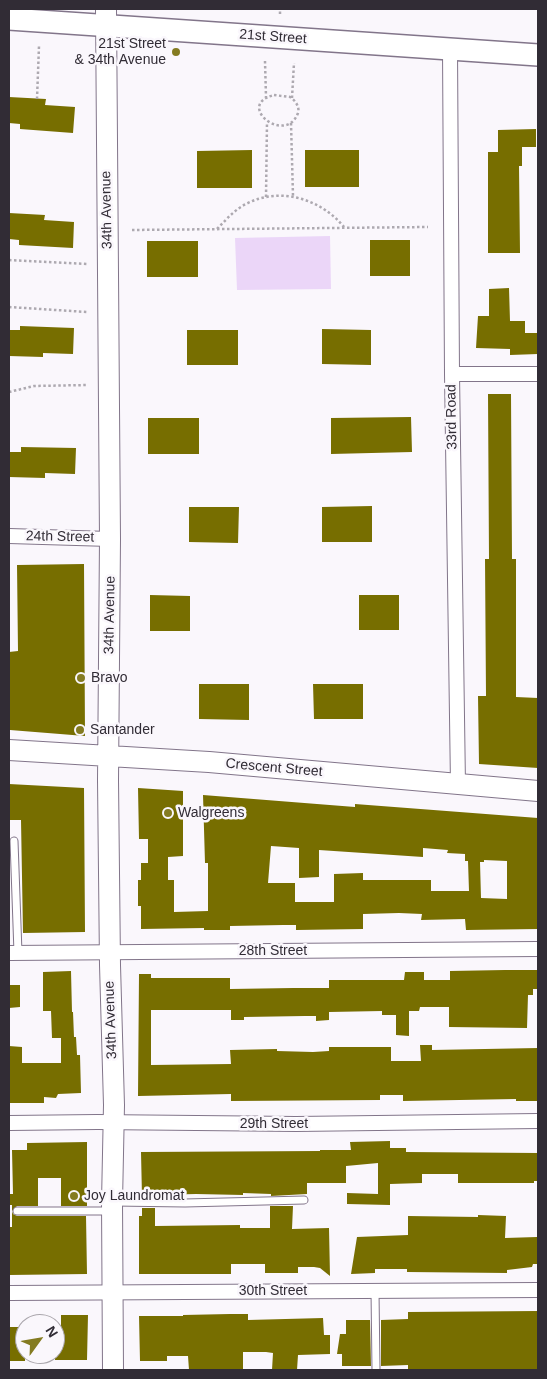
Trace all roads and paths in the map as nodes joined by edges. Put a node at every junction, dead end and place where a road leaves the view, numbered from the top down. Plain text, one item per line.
1 (280, 9) edge
2 (280, 14) dead end
3 (106, 17) edge
4 (9, 19) edge
5 (39, 46) dead end
6 (450, 49) junction
7 (538, 55) edge
8 (265, 61) dead end
9 (294, 63) dead end
10 (266, 98) junction
11 (292, 98) junction
12 (37, 99) dead end
13 (267, 122) junction
14 (291, 123) junction
15 (293, 196) junction
16 (266, 197) junction
17 (428, 227) dead end
18 (344, 228) junction
19 (217, 229) junction
20 (132, 230) dead end
21 (9, 260) edge
22 (87, 264) dead end
23 (9, 307) edge
24 (87, 312) dead end
25 (452, 374) junction
26 (538, 374) edge
27 (88, 386) dead end
28 (9, 392) edge
29 (9, 536) edge
30 (110, 539) junction
31 (9, 750) edge
32 (109, 756) junction
33 (458, 785) junction
34 (538, 792) edge
35 (14, 841) dead end
36 (538, 949) edge
37 (110, 952) junction
38 (13, 953) edge
39 (538, 1121) edge
40 (114, 1122) junction
41 (9, 1123) edge
42 (304, 1200) dead end
43 (112, 1206) junction
44 (17, 1211) dead end
45 (538, 1290) edge
46 (375, 1291) junction
47 (112, 1292) junction
48 (9, 1293) edge
49 (113, 1370) edge
50 (376, 1370) edge

1 - 2 path
3 - 4 main road, 21st Street
3 - 6 main road, 21st Street
3 - 30 street, 34th Avenue
5 - 12 path
6 - 7 main road, 21st Street
6 - 25 street, 33rd Road
8 - 10 path
9 - 11 path
10 - 11 path
10 - 13 path
11 - 14 path
13 - 14 path
13 - 16 path
14 - 15 path
15 - 16 path
15 - 18 path
16 - 19 path
17 - 18 path
18 - 19 path
19 - 20 path
21 - 22 path
23 - 24 path
25 - 26 street
25 - 33 street, 33rd Road
27 - 28 path
29 - 30 street, 24th Street
30 - 32 street, 34th Avenue
31 - 32 street, Crescent Street
32 - 33 street, Crescent Street
32 - 37 street, 34th Avenue
33 - 34 street, Crescent Street
35 - 38 lane
36 - 37 street, 28th Street
37 - 38 street, 28th Street
37 - 40 street, 34th Avenue
39 - 40 street, 29th Street
40 - 41 street, 29th Street
40 - 43 street, 34th Avenue
42 - 43 lane
43 - 44 lane
43 - 47 street, 34th Avenue
45 - 46 street, 30th Street
46 - 47 street, 30th Street
46 - 50 lane
47 - 48 street, 30th Street
47 - 49 street, 34th Avenue

